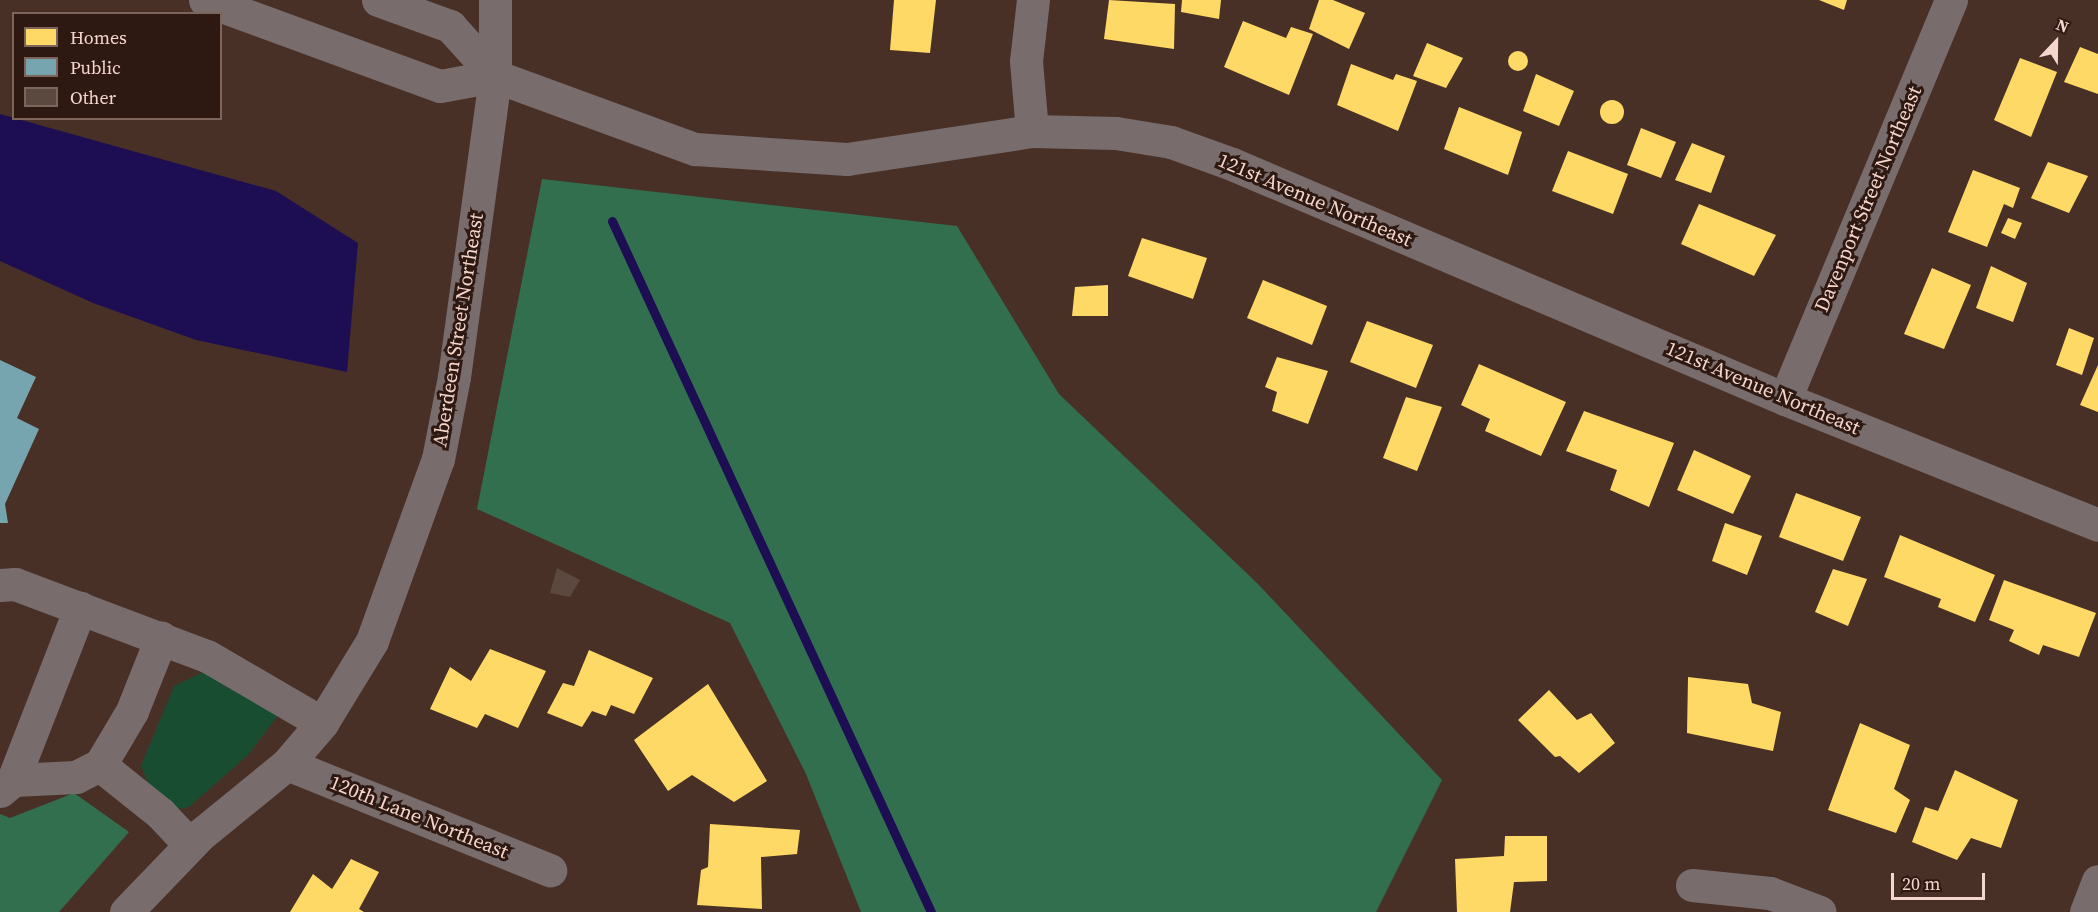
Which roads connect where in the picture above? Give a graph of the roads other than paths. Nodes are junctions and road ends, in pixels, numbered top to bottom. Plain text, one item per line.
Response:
1 (205, 0) edge
2 (378, 0) edge
3 (495, 0) edge
4 (1034, 0) edge
5 (1951, 0) edge
6 (495, 76) junction
7 (1032, 131) junction
8 (1785, 399) junction
9 (2098, 525) edge
10 (0, 585) edge
11 (80, 608) junction
12 (161, 638) junction
13 (322, 723) junction
14 (287, 764) junction
15 (100, 765) junction
16 (7, 785) edge
17 (190, 845) junction
18 (550, 870) dead end
19 (2098, 881) edge
20 (1692, 885) dead end
21 (126, 912) edge
22 (1821, 912) edge
23 (2086, 912) edge

1 - 6 street
2 - 6 street, 121st Avenue Northeast
3 - 6 street, Aberdeen Street Northeast
4 - 7 street
5 - 8 street, Davenport Street Northeast
6 - 7 street, 121st Avenue Northeast
6 - 13 street, Aberdeen Street Northeast
7 - 8 street, 121st Avenue Northeast
8 - 9 street, 121st Avenue Northeast
10 - 11 street
11 - 12 street
11 - 16 street
12 - 13 street
12 - 15 street
13 - 14 street, Aberdeen Street Northeast
14 - 17 street, Aberdeen Street Northeast
14 - 18 street, 120th Lane Northeast
15 - 16 street
15 - 17 street
17 - 21 street, Aberdeen Street Northeast
19 - 23 street
20 - 22 street

